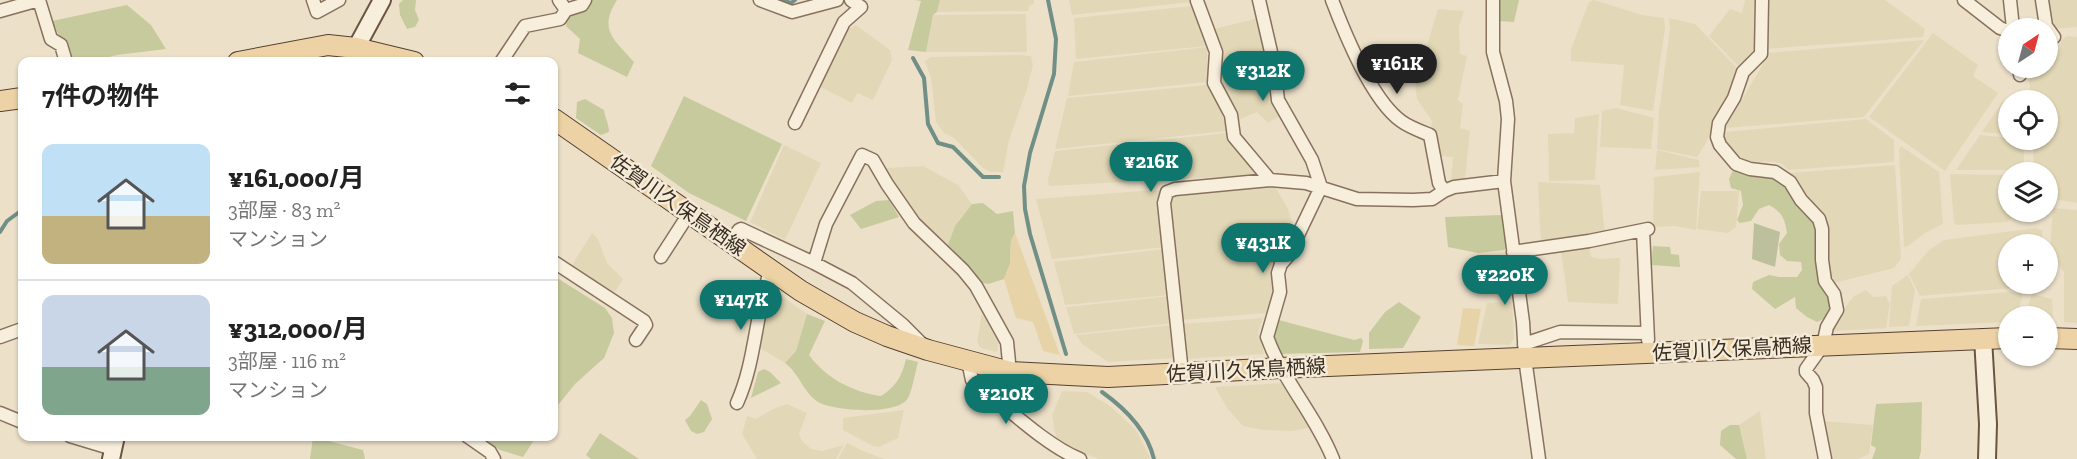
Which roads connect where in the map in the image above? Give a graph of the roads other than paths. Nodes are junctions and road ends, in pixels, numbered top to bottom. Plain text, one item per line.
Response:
1 (313, 0) edge
2 (339, 0) edge
3 (382, 0) edge
4 (585, 0) edge
5 (760, 0) edge
6 (837, 0) edge
7 (852, 0) edge
8 (1258, 0) edge
9 (1332, 0) edge
10 (1493, 0) edge
11 (1762, 0) edge
12 (1964, 0) edge
13 (2010, 0) edge
14 (2042, 0) edge
15 (1197, 1) edge
16 (562, 5) edge
17 (0, 11) edge
18 (2012, 18) edge
19 (2045, 18) edge
20 (1998, 26) edge
21 (354, 55) edge
22 (65, 57) edge
23 (264, 57) edge
24 (371, 57) edge
25 (504, 57) edge
26 (18, 99) edge
27 (0, 101) edge
28 (558, 122) edge
29 (795, 123) dead end
30 (1270, 180) junction
31 (1504, 181) junction
32 (1321, 187) junction
33 (1444, 190) junction
34 (690, 212) junction
35 (731, 241) junction
36 (1513, 252) junction
37 (661, 257) dead end
38 (814, 263) junction
39 (558, 265) edge
40 (771, 269) junction
41 (18, 330) edge
42 (1647, 333) junction
43 (0, 337) edge
44 (1983, 338) junction
45 (1998, 338) edge
46 (2058, 338) edge
47 (2077, 339) edge
48 (636, 340) dead end
49 (1823, 345) junction
50 (928, 350) junction
51 (1524, 351) junction
52 (1650, 353) junction
53 (969, 361) junction
54 (1280, 368) junction
55 (1010, 372) junction
56 (1182, 373) junction
57 (737, 403) dead end
58 (1014, 412) junction
59 (0, 413) edge
60 (18, 420) edge
61 (84, 441) edge
62 (474, 441) edge
63 (114, 452) edge
64 (1073, 458) edge
65 (494, 459) edge
66 (1334, 459) edge
67 (1539, 459) edge
68 (1825, 459) edge
69 (1987, 459) edge

1 - 2 street
3 - 21 street
4 - 16 street
5 - 6 street
7 - 29 street
8 - 32 street
9 - 33 street
10 - 31 street
11 - 49 street
12 - 20 street
13 - 18 street
14 - 19 street
15 - 30 street
16 - 25 street
17 - 22 street
21 - 23 main road
21 - 24 main road
26 - 27 main road
28 - 34 main road, 佐賀川久保鳥栖線
30 - 32 street
30 - 56 street
31 - 33 street
31 - 36 street
32 - 33 street
32 - 54 street
34 - 35 main road, 佐賀川久保鳥栖線
34 - 37 street
35 - 38 street
35 - 40 main road, 佐賀川久保鳥栖線
36 - 42 street
36 - 51 street
38 - 50 street
38 - 55 street
39 - 48 street
40 - 50 main road, 佐賀川久保鳥栖線
40 - 57 street
41 - 43 street
42 - 51 street
42 - 52 street
44 - 45 main road, 佐賀川久保鳥栖線
44 - 49 main road, 佐賀川久保鳥栖線
44 - 69 street
46 - 47 main road
49 - 52 main road, 佐賀川久保鳥栖線
49 - 68 street
50 - 53 main road, 佐賀川久保鳥栖線
51 - 52 main road, 佐賀川久保鳥栖線
51 - 54 main road, 佐賀川久保鳥栖線
51 - 67 street
53 - 55 main road, 佐賀川久保鳥栖線
53 - 58 street
54 - 56 main road, 佐賀川久保鳥栖線
54 - 66 street
55 - 56 main road, 佐賀川久保鳥栖線
55 - 58 street
58 - 64 street
59 - 60 street
61 - 63 street
62 - 65 street

